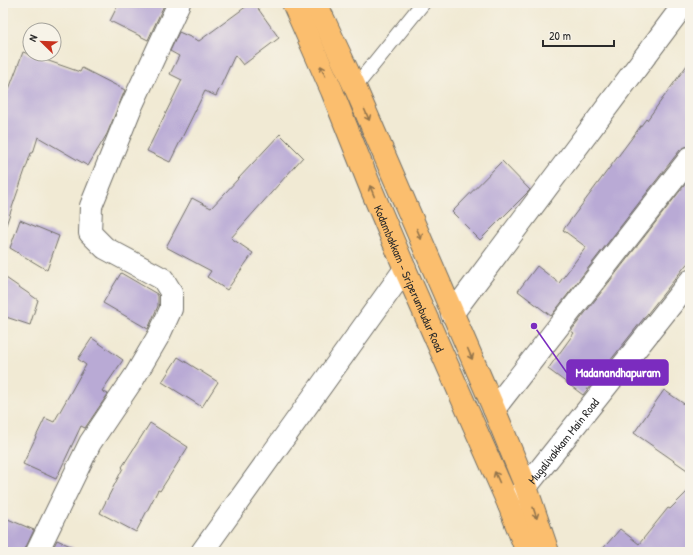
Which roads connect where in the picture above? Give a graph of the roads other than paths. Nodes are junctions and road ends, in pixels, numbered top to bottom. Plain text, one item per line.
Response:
1 (179, 3) edge
2 (293, 3) edge
3 (316, 3) edge
4 (423, 3) edge
5 (685, 3) edge
6 (355, 87) junction
7 (690, 158) edge
8 (405, 269) junction
9 (690, 281) edge
10 (452, 314) junction
11 (494, 409) junction
12 (526, 487) junction
13 (509, 505) junction
14 (37, 552) edge
15 (202, 552) edge
16 (527, 552) edge
17 (548, 552) edge

1 - 14 street
8 -> 2 main road, Kodambakkam – Sriperumbudur Road
3 - 6 main road, Kodambakkam – Sriperumbudur Road
4 - 6 lane
5 - 10 street
6 -> 10 main road, Kodambakkam – Sriperumbudur Road
7 - 11 street
13 -> 8 main road, Kodambakkam – Sriperumbudur Road
8 - 15 street
9 - 12 street, Mugalivakkam Main Road
10 -> 11 main road, Kodambakkam – Sriperumbudur Road
11 - 12 main road, Kodambakkam – Sriperumbudur Road
12 - 13 street, Mugalivakkam Main Road
12 -> 17 main road, Kodambakkam – Sriperumbudur Road
13 - 16 main road, Kodambakkam – Sriperumbudur Road

